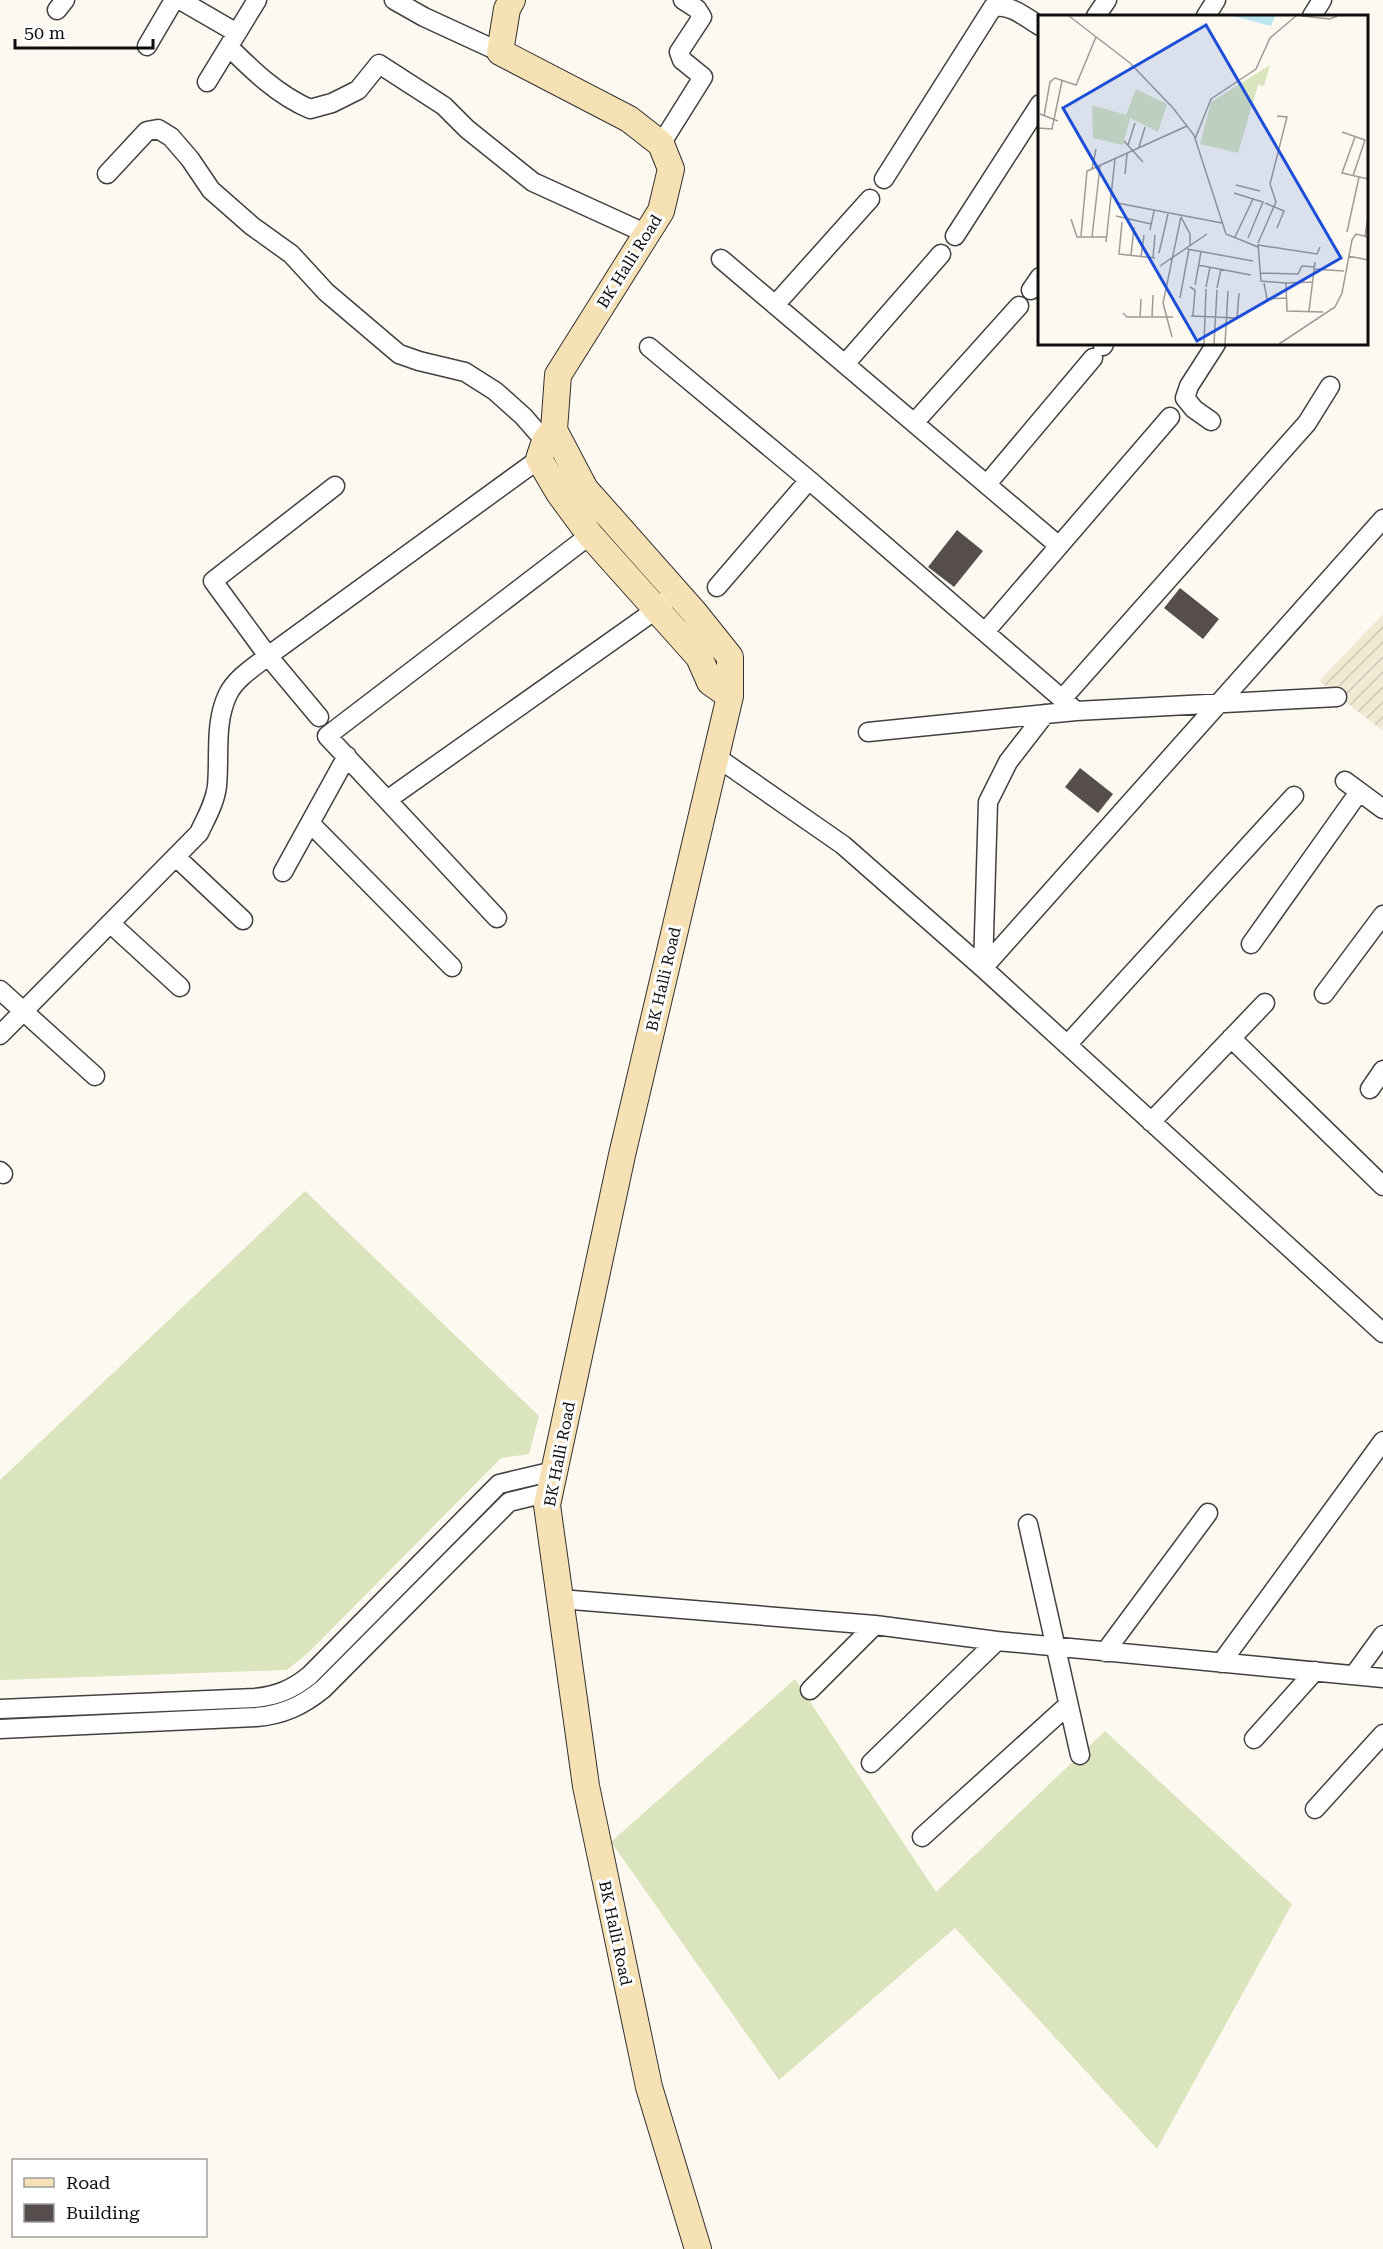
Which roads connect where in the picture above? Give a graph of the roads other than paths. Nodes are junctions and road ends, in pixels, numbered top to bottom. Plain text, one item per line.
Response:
1 (174, 0) edge
2 (180, 0) edge
3 (257, 0) edge
4 (394, 0) edge
5 (512, 0) edge
6 (683, 0) edge
7 (1107, 0) edge
8 (1216, 0) edge
9 (1322, 0) edge
10 (1097, 15) edge
11 (1207, 15) edge
12 (1312, 15) edge
13 (1038, 25) edge
14 (233, 40) junction
15 (147, 46) dead end
16 (500, 52) junction
17 (207, 82) dead end
18 (1038, 107) edge
19 (662, 144) junction
20 (107, 174) dead end
21 (884, 179) dead end
22 (870, 199) dead end
23 (647, 234) junction
24 (955, 236) dead end
25 (941, 254) dead end
26 (721, 259) dead end
27 (775, 305) junction
28 (1019, 306) dead end
29 (1215, 345) edge
30 (649, 347) dead end
31 (1100, 349) edge
32 (845, 364) junction
33 (1330, 386) dead end
34 (1170, 417) dead end
35 (1211, 421) dead end
36 (914, 423) junction
37 (546, 443) junction
38 (809, 480) junction
39 (987, 484) junction
40 (335, 486) dead end
41 (1383, 519) edge
42 (590, 535) junction
43 (1059, 546) junction
44 (717, 587) dead end
45 (675, 592) junction
46 (657, 609) junction
47 (985, 632) junction
48 (268, 656) junction
49 (730, 696) junction
50 (1337, 697) dead end
51 (1217, 704) junction
52 (1069, 705) junction
53 (1045, 714) junction
54 (319, 717) dead end
55 (868, 732) dead end
56 (347, 756) junction
57 (715, 756) junction
58 (1294, 796) dead end
59 (387, 800) junction
60 (1383, 809) edge
61 (310, 823) junction
62 (176, 857) junction
63 (283, 872) dead end
64 (1383, 915) edge
65 (497, 918) dead end
66 (243, 920) dead end
67 (110, 924) junction
68 (1251, 944) dead end
69 (452, 968) dead end
70 (982, 968) junction
71 (180, 987) dead end
72 (0, 990) edge
73 (1324, 994) dead end
74 (1265, 1003) dead end
75 (22, 1012) junction
76 (0, 1035) edge
77 (1231, 1038) junction
78 (1067, 1045) junction
79 (1383, 1070) edge
80 (95, 1076) dead end
81 (1370, 1089) dead end
82 (1151, 1122) junction
83 (1383, 1186) edge
84 (1383, 1333) edge
85 (1383, 1441) edge
86 (552, 1482) junction
87 (1208, 1513) dead end
88 (1028, 1524) dead end
89 (560, 1599) junction
90 (875, 1625) junction
91 (1383, 1635) edge
92 (997, 1641) junction
93 (1055, 1647) junction
94 (1106, 1652) junction
95 (1221, 1663) junction
96 (1315, 1671) junction
97 (1354, 1675) junction
98 (1383, 1678) edge
99 (810, 1690) dead end
100 (1068, 1705) junction
101 (0, 1709) edge
102 (0, 1729) edge
103 (1383, 1734) edge
104 (1254, 1739) dead end
105 (1080, 1755) dead end
106 (871, 1763) dead end
107 (1315, 1809) dead end
108 (922, 1837) dead end
109 (698, 2249) edge

1 - 15 street
2 - 14 street
3 - 14 street
4 - 16 street
5 - 16 main road
6 - 19 street
7 - 10 street
8 - 11 street
9 - 12 street
13 - 21 street
14 - 17 street
14 - 23 street
16 - 19 main road
18 - 24 street
19 - 23 main road, BK Halli Road
20 - 37 street
22 - 27 street
23 - 37 main road, BK Halli Road
25 - 32 street
26 - 27 street
27 - 32 street
28 - 36 street
29 - 35 street
30 - 38 street
31 - 39 street
32 - 36 street
33 - 52 street
34 - 43 street
36 - 39 street
37 - 42 main road
37 - 45 main road, BK Halli Road
37 - 48 street
38 - 44 street
38 - 47 street
39 - 43 street
40 - 48 street
41 - 51 street
42 - 46 main road
42 - 56 street
43 - 47 street
45 - 46 street
45 - 49 main road, BK Halli Road
46 - 49 main road
46 - 59 street
47 - 52 street
48 - 54 street
48 - 62 street
49 - 57 main road, BK Halli Road
50 - 51 street
51 - 52 street
51 - 70 street
52 - 53 street
53 - 55 street
53 - 70 street
56 - 59 street
56 - 61 street
57 - 70 street
57 - 86 main road, BK Halli Road
58 - 78 street
59 - 65 street
60 - 68 street
61 - 63 street
61 - 69 street
62 - 66 street
62 - 67 street
64 - 73 street
67 - 71 street
67 - 75 street
70 - 78 street
72 - 75 street
74 - 77 street
75 - 76 street
75 - 80 street
77 - 82 street
77 - 83 street
78 - 82 street
79 - 81 street
82 - 84 street
85 - 95 street
86 - 89 main road, BK Halli Road
86 - 101 street
86 - 102 street
87 - 94 street
88 - 93 street
89 - 90 street
89 - 109 main road, BK Halli Road
90 - 92 street
90 - 99 street
91 - 97 street
92 - 93 street
92 - 106 street
93 - 94 street
93 - 100 street
94 - 95 street
95 - 96 street
96 - 97 street
96 - 104 street
97 - 98 street
100 - 105 street
100 - 108 street
103 - 107 street

